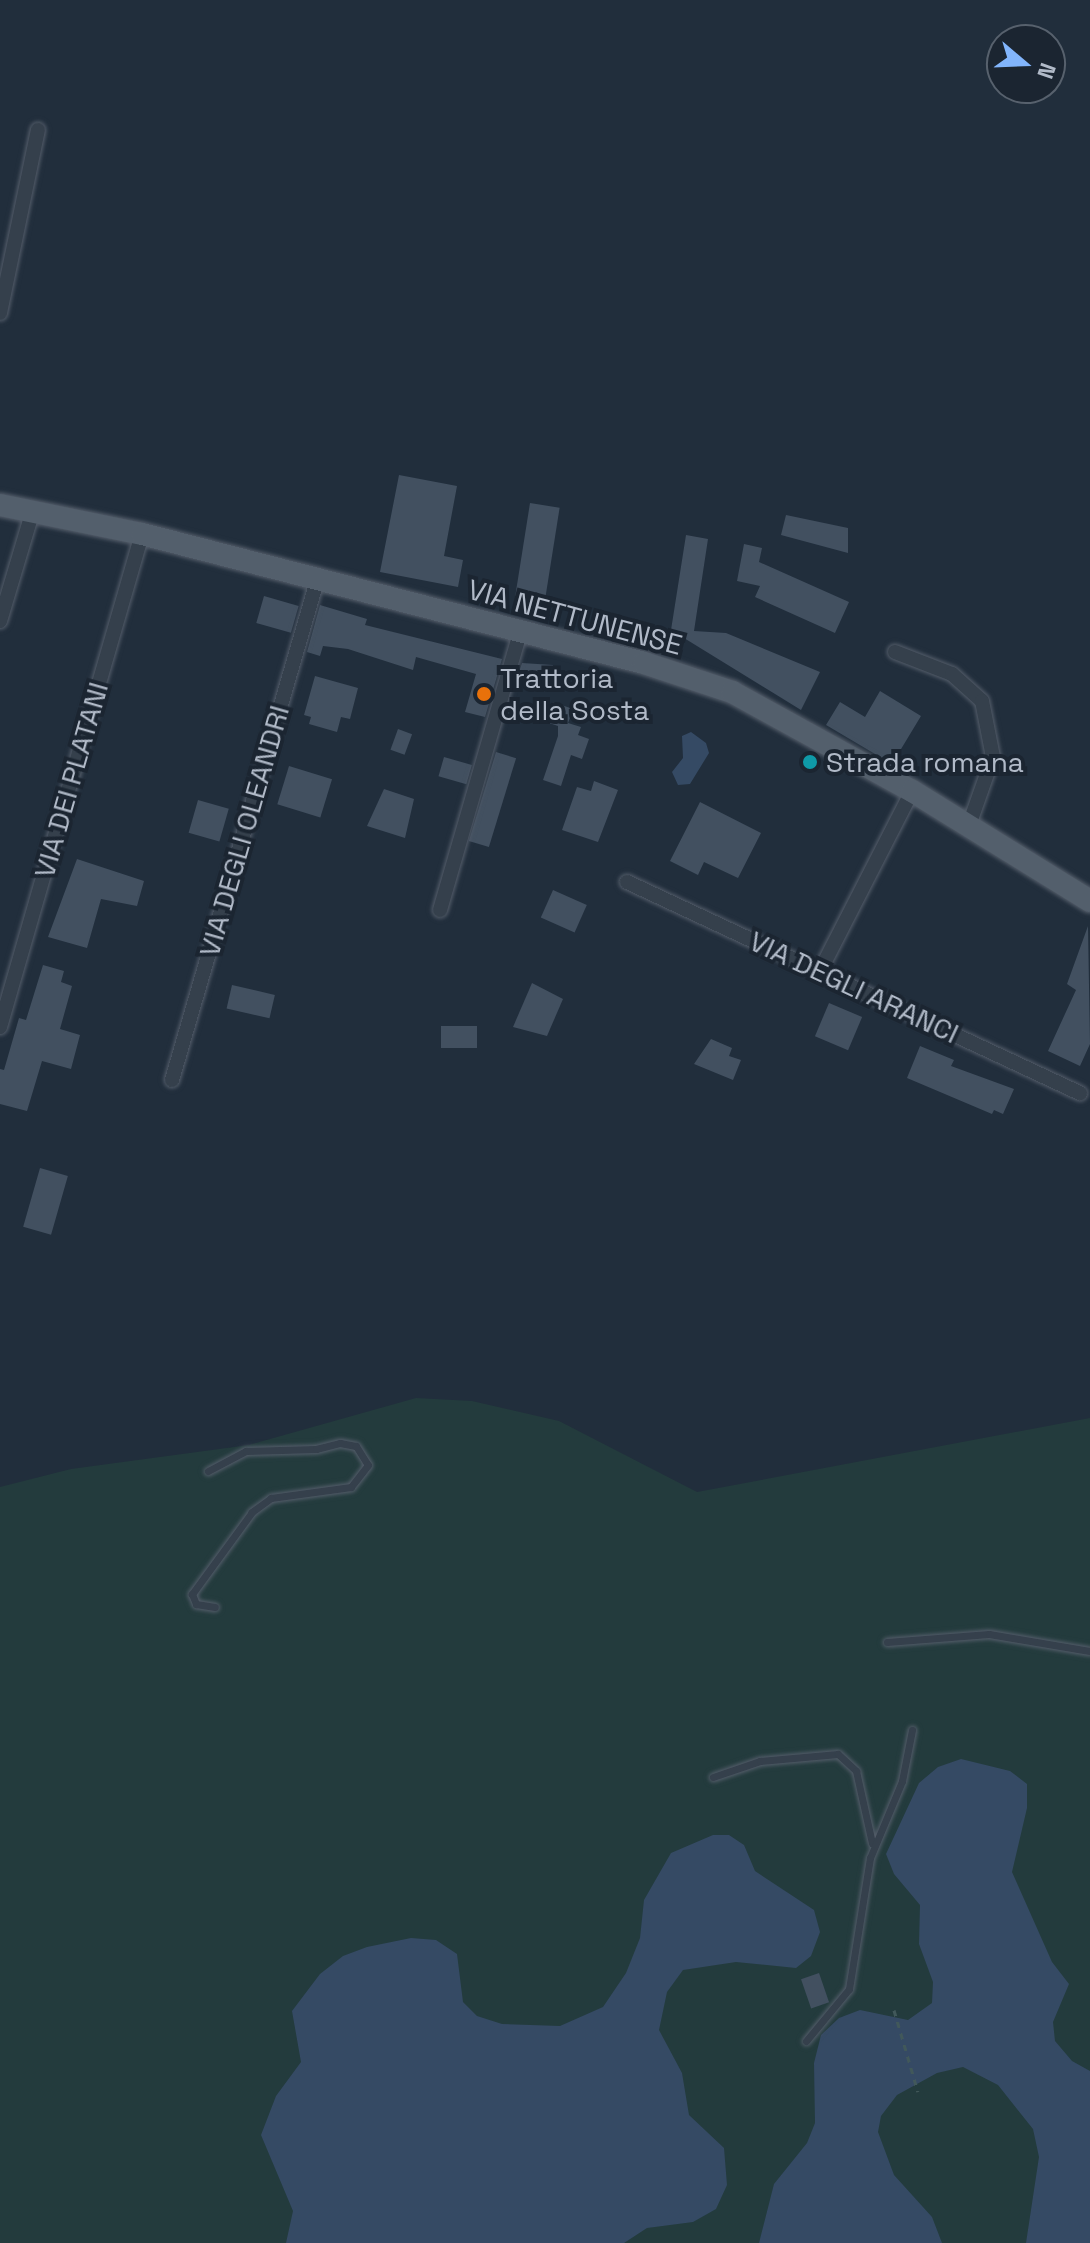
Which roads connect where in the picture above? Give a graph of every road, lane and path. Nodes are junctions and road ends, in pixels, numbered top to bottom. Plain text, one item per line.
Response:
1 (38, 130) dead end
2 (0, 313) edge
3 (0, 505) edge
4 (33, 510) junction
5 (142, 534) junction
6 (317, 581) junction
7 (0, 621) edge
8 (520, 633) junction
9 (895, 652) dead end
10 (912, 791) junction
11 (969, 825) junction
12 (627, 882) dead end
13 (1090, 901) edge
14 (440, 910) dead end
15 (820, 971) junction
16 (0, 1027) edge
17 (172, 1080) dead end
18 (1080, 1093) dead end
19 (208, 1471) dead end
20 (215, 1607) dead end
21 (887, 1642) dead end
22 (1090, 1651) edge
23 (912, 1730) dead end
24 (713, 1777) dead end
25 (872, 1850) junction
26 (894, 2010) dead end
27 (806, 2041) dead end
28 (918, 2092) dead end

1 - 2 street
3 - 4 main road, VIA NETTUNENSE
4 - 5 main road, VIA NETTUNENSE
4 - 7 street
5 - 6 main road, VIA NETTUNENSE
5 - 16 street, VIA DEI PLATANI
6 - 8 main road, VIA NETTUNENSE
6 - 17 street, VIA DEGLI OLEANDRI
8 - 10 main road, VIA NETTUNENSE
8 - 14 street
9 - 11 street
10 - 11 main road, VIA NETTUNENSE
10 - 15 street
11 - 13 main road, VIA NETTUNENSE
12 - 15 street, VIA DEGLI ARANCI
15 - 18 street, VIA DEGLI ARANCI
19 - 20 lane
21 - 22 lane
23 - 25 lane
24 - 25 lane
25 - 27 lane
26 - 28 path

